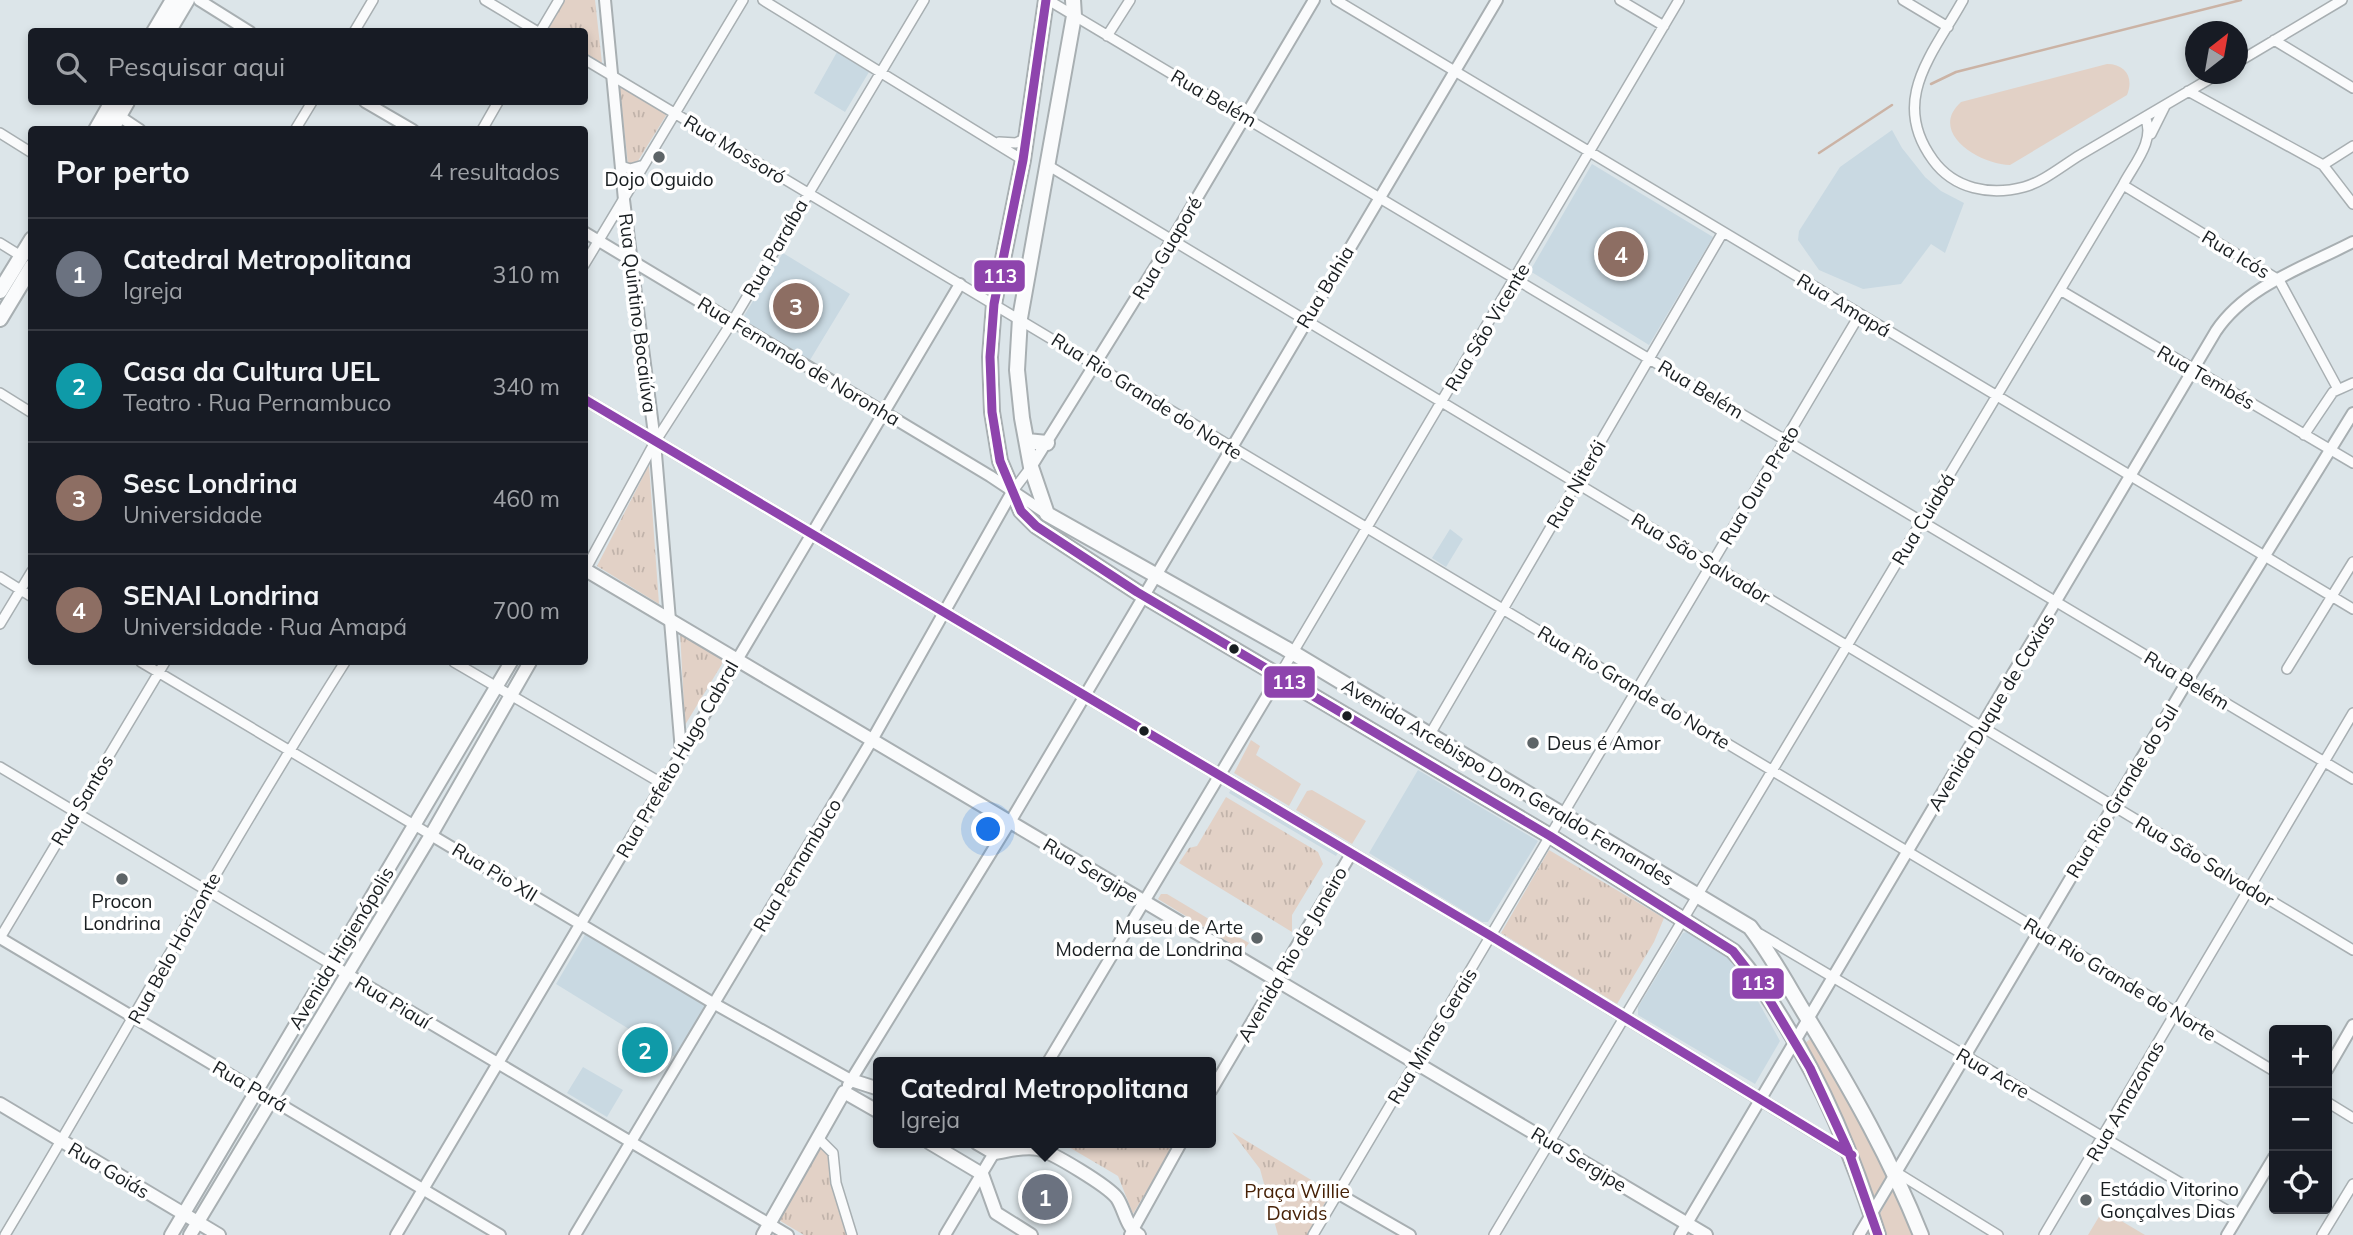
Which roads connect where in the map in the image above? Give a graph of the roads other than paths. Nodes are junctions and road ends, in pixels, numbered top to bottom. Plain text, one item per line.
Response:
1 (173, 0) edge
2 (187, 0) edge
3 (198, 0) edge
4 (373, 0) edge
5 (485, 0) edge
6 (559, 0) edge
7 (605, 0) edge
8 (743, 0) edge
9 (763, 0) edge
10 (924, 0) edge
11 (1047, 0) edge
12 (1073, 0) edge
13 (1130, 0) edge
14 (1314, 0) edge
15 (1336, 0) edge
16 (1497, 0) edge
17 (1620, 0) edge
18 (1679, 0) edge
19 (1903, 0) edge
20 (1963, 0) edge
21 (2342, 0) edge
22 (1074, 16) junction
23 (1664, 26) junction
24 (1948, 27) junction
25 (156, 28) edge
26 (170, 28) edge
27 (244, 28) edge
28 (356, 28) edge
29 (532, 28) edge
30 (542, 28) edge
31 (1107, 36) junction
32 (2274, 40) junction
33 (2248, 56) edge
34 (588, 61) edge
35 (880, 71) junction
36 (1454, 71) junction
37 (612, 75) junction
38 (2200, 84) edge
39 (2353, 88) edge
40 (2188, 91) junction
41 (310, 105) edge
42 (370, 105) edge
43 (496, 105) edge
44 (2166, 105) junction
45 (113, 109) edge
46 (676, 113) junction
47 (1245, 117) junction
48 (2145, 117) junction
49 (99, 126) edge
50 (135, 126) edge
51 (297, 126) edge
52 (406, 126) edge
53 (484, 126) edge
54 (0, 133) edge
55 (1026, 138) junction
56 (2148, 139) junction
57 (997, 142) junction
58 (2353, 146) edge
59 (28, 150) edge
60 (1590, 152) junction
61 (1023, 160) junction
62 (643, 165) junction
63 (2323, 165) junction
64 (621, 166) junction
65 (1049, 166) junction
66 (2123, 185) junction
67 (808, 192) junction
68 (1380, 195) junction
69 (624, 200) junction
70 (2353, 204) edge
71 (1723, 232) junction
72 (588, 234) edge
73 (1172, 240) junction
74 (599, 241) junction
75 (2353, 242) edge
76 (0, 243) edge
77 (28, 251) edge
78 (588, 259) edge
79 (632, 261) junction
80 (1516, 278) junction
81 (2279, 280) junction
82 (960, 284) junction
83 (2060, 290) junction
84 (0, 291) edge
85 (994, 304) junction
86 (1860, 314) junction
87 (1020, 317) junction
88 (0, 318) edge
89 (1306, 320) junction
90 (732, 322) junction
91 (1650, 358) junction
92 (1096, 365) junction
93 (2194, 371) junction
94 (2353, 383) edge
95 (2338, 389) junction
96 (0, 393) edge
97 (1996, 396) junction
98 (588, 401) edge
99 (1443, 401) junction
100 (28, 410) edge
101 (884, 413) junction
102 (2353, 413) edge
103 (2304, 435) junction
104 (1786, 439) junction
105 (1027, 441) junction
106 (655, 442) junction
107 (1047, 443) junction
108 (1230, 448) junction
109 (2329, 449) junction
110 (2353, 463) edge
111 (1031, 467) junction
112 (2132, 476) junction
113 (1578, 483) junction
114 (1012, 492) junction
115 (1047, 514) junction
116 (1922, 521) junction
117 (1365, 528) junction
118 (812, 534) junction
119 (2265, 554) junction
120 (2353, 562) edge
121 (1712, 564) junction
122 (588, 565) edge
123 (588, 572) edge
124 (1155, 575) junction
125 (0, 577) edge
126 (28, 577) edge
127 (20, 590) junction
128 (28, 595) edge
129 (1143, 595) junction
130 (2332, 596) junction
131 (2056, 602) junction
132 (1157, 604) junction
133 (1503, 607) junction
134 (2353, 609) edge
135 (945, 612) junction
136 (668, 618) junction
137 (0, 624) edge
138 (1274, 642) junction
139 (1846, 645) junction
140 (1293, 653) junction
141 (736, 659) junction
142 (146, 665) edge
143 (162, 665) edge
144 (343, 665) edge
145 (459, 665) edge
146 (510, 665) edge
147 (528, 665) edge
148 (2287, 669) dead end
149 (158, 672) junction
150 (1279, 676) junction
151 (2188, 680) junction
152 (497, 686) junction
153 (1638, 689) junction
154 (1083, 694) junction
155 (510, 695) junction
156 (2353, 713) edge
157 (1983, 728) junction
158 (1429, 736) junction
159 (872, 740) junction
160 (289, 750) junction
161 (681, 751) junction
162 (2324, 762) junction
163 (0, 767) edge
164 (1771, 769) junction
165 (1219, 775) junction
166 (2353, 779) edge
167 (663, 784) junction
168 (2114, 807) junction
169 (75, 811) junction
170 (1562, 816) junction
171 (1010, 822) junction
172 (415, 825) junction
173 (431, 835) junction
174 (1550, 836) junction
175 (1907, 852) junction
176 (1351, 854) junction
177 (2249, 888) junction
178 (207, 889) junction
179 (1698, 896) junction
180 (1144, 901) junction
181 (1685, 918) junction
182 (582, 924) junction
183 (1750, 928) junction
184 (2040, 930) junction
185 (1491, 936) junction
186 (0, 937) edge
187 (2353, 950) edge
188 (332, 965) junction
189 (347, 974) junction
190 (1832, 979) junction
191 (1278, 981) junction
192 (713, 1003) junction
193 (2176, 1013) junction
194 (135, 1018) junction
195 (1625, 1018) junction
196 (1808, 1020) junction
197 (2353, 1025) edge
198 (1796, 1041) junction
199 (1965, 1056) junction
200 (1051, 1057) edge
201 (2332, 1061) edge
202 (1416, 1062) junction
203 (498, 1065) junction
204 (2269, 1068) edge
205 (851, 1080) junction
206 (1216, 1083) edge
207 (256, 1088) junction
208 (873, 1088) edge
209 (844, 1092) junction
210 (873, 1094) edge
211 (272, 1098) junction
212 (1762, 1099) junction
213 (0, 1104) edge
214 (866, 1104) junction
215 (2332, 1105) edge
216 (873, 1108) edge
217 (2353, 1118) edge
218 (818, 1138) junction
219 (2104, 1138) junction
220 (62, 1141) junction
221 (1551, 1142) junction
222 (631, 1143) junction
223 (939, 1148) edge
224 (976, 1148) edge
225 (997, 1148) edge
226 (1178, 1148) edge
227 (1852, 1155) junction
228 (960, 1160) junction
229 (2269, 1165) edge
230 (1896, 1172) junction
231 (982, 1174) junction
232 (2353, 1184) edge
233 (423, 1189) junction
234 (1337, 1193) junction
235 (184, 1214) junction
236 (1871, 1214) junction
237 (2238, 1217) junction
238 (198, 1222) junction
239 (1683, 1229) edge
240 (766, 1230) edge
241 (1134, 1234) edge
242 (5, 1235) edge
243 (171, 1235) edge
244 (190, 1235) edge
245 (219, 1235) edge
246 (396, 1235) edge
247 (500, 1235) edge
248 (575, 1235) edge
249 (788, 1235) edge
250 (852, 1235) edge
251 (945, 1235) edge
252 (1031, 1235) edge
253 (1312, 1235) edge
254 (1410, 1235) edge
255 (1494, 1235) edge
256 (1706, 1235) edge
257 (1859, 1235) edge
258 (1878, 1235) edge
259 (1921, 1235) edge
260 (1998, 1235) edge
261 (2045, 1235) edge
262 (2227, 1235) edge
263 (2322, 1235) edge

1 - 25 main road
2 - 26 main road
3 - 27 street
4 - 28 street
5 - 29 street
6 - 30 street
7 - 37 street, Rua Quintino Bocaiúva
8 - 46 street
9 - 35 street
10 - 35 street, Rua Paraíba
11 - 22 street, Rua Belém
11 - 55 main road, Avenida Arcebispo Dom Geraldo Fernandes
12 - 22 main road
13 - 31 street
14 - 47 street, Rua Guaporé
15 - 36 street, Rua Amapá
16 - 36 street, Rua Bahia
17 - 23 street
18 - 23 street, Rua São Vicente
19 - 24 street
20 - 24 street
21 - 32 street
22 - 31 street, Rua Belém
22 - 65 main road
23 - 60 street, Rua São Vicente
24 - 48 street
31 - 47 street, Rua Belém
32 - 33 street
32 - 39 street
34 - 37 street, Rua Mossoró
35 - 57 street
35 - 67 street, Rua Paraíba
36 - 60 street, Rua Amapá
36 - 68 street, Rua Bahia
37 - 46 street, Rua Mossoró
37 - 64 street, Rua Quintino Bocaiúva
38 - 40 street
40 - 44 street
40 - 63 street
41 - 51 street
42 - 52 street
43 - 53 street
44 - 48 street
44 - 56 street, Rua Cuiabá
45 - 49 main road
45 - 50 street
46 - 62 street
46 - 67 street, Rua Mossoró
47 - 68 street, Rua Belém
47 - 73 street, Rua Guaporé
48 - 56 street
54 - 59 street
55 - 57 street
55 - 61 main road, Avenida Arcebispo Dom Geraldo Fernandes
56 - 66 street, Rua Cuiabá
57 - 61 street
58 - 63 street
60 - 71 street, Rua Amapá
60 - 80 street, Rua São Vicente
61 - 85 main road, Avenida Arcebispo Dom Geraldo Fernandes
62 - 64 street
62 - 69 street
63 - 70 street
64 - 69 street, Rua Quintino Bocaiúva
65 - 73 street, Rua São Salvador
65 - 87 main road
66 - 81 street, Rua Icós
66 - 83 street, Rua Cuiabá
67 - 82 street, Rua Mossoró
67 - 90 street, Rua Paraíba
68 - 80 street, Rua Belém
68 - 89 street, Rua Bahia
69 - 74 street
69 - 79 street, Rua Quintino Bocaiúva
71 - 86 street, Rua Amapá
71 - 91 street, Rua Niterói
72 - 74 street, Rua Fernando de Noronha
73 - 89 street, Rua São Salvador
73 - 92 street, Rua Guaporé
74 - 78 street
74 - 79 street, Rua Fernando de Noronha
75 - 81 street, Avenida Duque de Caxias
76 - 77 street
77 - 84 main road
77 - 88 main road
79 - 90 street, Rua Fernando de Noronha
79 - 106 street, Rua Quintino Bocaiúva
80 - 91 street, Rua Belém
80 - 99 street, Rua São Vicente
81 - 93 street, Avenida Duque de Caxias
81 - 95 street, Rua Icós
82 - 85 street, Rua Mossoró
82 - 101 street, Rua Prefeito Hugo Cabral
83 - 93 street, Rua Tembés
83 - 97 street, Rua Cuiabá
85 - 87 street, Rua Rio Grande do Norte
85 - 114 main road, Avenida Arcebispo Dom Geraldo Fernandes
86 - 97 street, Rua Amapá
86 - 104 street, Rua Ouro Preto
87 - 92 street, Rua Rio Grande do Norte
87 - 105 main road
89 - 99 street, Rua São Salvador
89 - 108 street, Rua Bahia
90 - 101 street, Rua Fernando de Noronha
90 - 106 street, Rua Paraíba
91 - 104 street, Rua Belém
91 - 113 street, Rua Niterói
92 - 107 street, Rua Guaporé
92 - 108 street, Rua Rio Grande do Norte
93 - 103 street, Rua Tembés
93 - 112 street, Avenida Duque de Caxias
94 - 95 street
95 - 103 street
96 - 100 street
97 - 112 street, Rua Amapá
97 - 116 street, Rua Cuiabá
98 - 106 street
99 - 113 street, Rua São Salvador
99 - 117 street, Rua São Vicente
101 - 114 street, Rua Fernando de Noronha
101 - 118 street, Rua Prefeito Hugo Cabral
102 - 109 street, Rua Rio Grande do Sul
103 - 109 street, Rua Tembés
104 - 116 street, Rua Belém
104 - 121 street, Rua Ouro Preto
105 - 107 main road
105 - 111 main road
106 - 118 street
106 - 122 street, Rua Paraíba
106 - 136 street, Rua Quintino Bocaiúva
107 - 111 street, Rua Guaporé
108 - 117 street, Rua Rio Grande do Norte
108 - 124 street, Rua Bahia
109 - 110 street, Rua Tembés
109 - 119 street, Rua Rio Grande do Sul
111 - 114 street, Rua Guaporé
111 - 115 main road
112 - 119 street, Rua Amapá
112 - 131 street, Avenida Duque de Caxias
113 - 121 street, Rua São Salvador
113 - 133 street, Rua Niterói
114 - 115 street, Avenida Arcebispo Dom Geraldo Fernandes
114 - 129 main road, Avenida Arcebispo Dom Geraldo Fernandes
114 - 135 street, Rua Pernambuco
115 - 124 main road, Avenida Arcebispo Dom Geraldo Fernandes
116 - 131 street, Rua Belém
116 - 139 street, Rua Cuiabá
117 - 133 street, Rua Rio Grande do Norte
117 - 140 street, Rua São Vicente
118 - 135 street
118 - 141 street, Rua Prefeito Hugo Cabral
119 - 130 street, Rua Amapá
119 - 151 street, Rua Rio Grande do Sul
120 - 130 street
121 - 139 street, Rua São Salvador
121 - 153 street, Rua Ouro Preto
123 - 136 main road, Rua Sergipe
124 - 129 street, Rua Bahia
124 - 138 main road, Avenida Arcebispo Dom Geraldo Fernandes
125 - 127 street
126 - 127 street
127 - 128 street
127 - 137 street
129 - 132 main road, Avenida Arcebispo Dom Geraldo Fernandes
129 - 154 street, Rua Bahia
130 - 134 street, Rua Amapá
130 - 148 street
131 - 151 street, Rua Belém
131 - 157 street, Avenida Duque de Caxias
132 - 138 main road
132 - 150 main road, Avenida Arcebispo Dom Geraldo Fernandes
133 - 153 street, Rua Rio Grande do Norte
133 - 158 street, Rua Niterói
135 - 154 street
135 - 159 street, Rua Pernambuco
136 - 141 main road, Rua Sergipe
136 - 161 street, Rua Quintino Bocaiúva
138 - 140 main road, Avenida Arcebispo Dom Geraldo Fernandes
139 - 157 street, Rua São Salvador
139 - 164 street, Rua Cuiabá
140 - 150 street, Rua São Vicente
140 - 158 main road, Avenida Arcebispo Dom Geraldo Fernandes
141 - 159 main road, Rua Sergipe
141 - 161 street, Rua Prefeito Hugo Cabral
142 - 149 street, Rua Pio XII
143 - 149 street, Rua Santos
144 - 160 street, Rua Belo Horizonte
145 - 152 street
146 - 152 main road, Avenida Higienópolis
147 - 155 main road, Avenida Higienópolis
149 - 160 street, Rua Pio XII
149 - 169 street, Rua Santos
150 - 165 street
150 - 174 main road, Avenida Arcebispo Dom Geraldo Fernandes
151 - 162 street, Rua Belém
151 - 168 street, Rua Rio Grande do Sul
152 - 155 street
152 - 172 main road, Avenida Higienópolis
153 - 164 street, Rua Rio Grande do Norte
153 - 170 street, Rua Ouro Preto
154 - 165 street
154 - 171 street, Rua Bahia
155 - 167 street
155 - 173 main road, Avenida Higienópolis
156 - 162 street, Rua Amazonas
157 - 168 street, Rua São Salvador
157 - 175 street, Avenida Duque de Caxias
158 - 170 main road, Avenida Arcebispo Dom Geraldo Fernandes
159 - 171 main road, Rua Sergipe
159 - 192 street, Rua Pernambuco
160 - 172 street, Rua Pio XII
160 - 178 street, Rua Belo Horizonte
161 - 167 street, Rua Prefeito Hugo Cabral
162 - 166 street, Rua Belém
162 - 177 street, Rua Amazonas
163 - 169 street, Rua Piauí
164 - 175 street, Rua Rio Grande do Norte
164 - 179 street, Rua Cuiabá
165 - 176 street
165 - 180 street
167 - 182 street, Rua Prefeito Hugo Cabral
168 - 177 street, Rua São Salvador
168 - 184 street, Rua Rio Grande do Sul
169 - 178 street, Rua Piauí
169 - 186 street, Rua Santos
170 - 174 street, Rua Ouro Preto
170 - 179 main road, Avenida Arcebispo Dom Geraldo Fernandes
171 - 180 main road, Rua Sergipe
171 - 205 street, Rua Bahia
172 - 173 street, Rua Pio XII
172 - 188 main road, Avenida Higienópolis
173 - 182 street, Rua Pio XII
173 - 189 main road, Avenida Higienópolis
174 - 181 main road, Avenida Arcebispo Dom Geraldo Fernandes
174 - 185 street, Rua Minas Gerais
175 - 184 street, Rua Rio Grande do Norte
175 - 190 street, Avenida Duque de Caxias
176 - 185 street
176 - 191 street, Avenida Rio de Janeiro
177 - 187 street, Rua São Salvador
177 - 193 street, Rua Amazonas
178 - 188 street, Rua Piauí
178 - 194 street, Rua Belo Horizonte
179 - 181 street, Rua Cuiabá
179 - 183 main road, Avenida Arcebispo Dom Geraldo Fernandes
180 - 191 main road, Rua Sergipe
180 - 200 street
181 - 195 street, Rua Cuiabá
181 - 198 main road, Avenida Arcebispo Dom Geraldo Fernandes
182 - 192 street, Rua Pio XII
182 - 203 street, Rua Prefeito Hugo Cabral
183 - 190 street, Rua Acre
183 - 196 main road
184 - 193 street, Rua Rio Grande do Norte
184 - 199 street, Rua Rio Grande do Sul
185 - 195 street
185 - 202 street, Rua Minas Gerais
186 - 194 street, Rua Pará
188 - 189 street, Rua Piauí
188 - 207 main road, Avenida Higienópolis
189 - 203 street, Rua Piauí
189 - 211 main road, Avenida Higienópolis
190 - 196 street, Avenida Duque de Caxias
190 - 199 street, Rua Acre
191 - 202 main road, Rua Sergipe
191 - 206 street, Avenida Rio de Janeiro
192 - 205 street, Rua Pio XII
192 - 222 street, Rua Pernambuco
193 - 204 street, Rua Rio Grande do Norte
193 - 219 street, Rua Amazonas
194 - 207 street, Rua Pará
194 - 220 street, Rua Belo Horizonte
195 - 212 street
195 - 221 street, Rua Cuiabá
196 - 198 street, Avenida Duque de Caxias
196 - 230 main road
197 - 201 street
198 - 212 street, Avenida Duque de Caxias
198 - 227 main road, Avenida Arcebispo Dom Geraldo Fernandes
199 - 219 street, Rua Acre
199 - 230 street, Rua Rio Grande do Sul
202 - 221 main road, Rua Sergipe
202 - 234 street, Rua Minas Gerais
203 - 222 street, Rua Piauí
203 - 233 street, Rua Prefeito Hugo Cabral
205 - 208 main road
205 - 209 street, Rua Bahia
207 - 211 street, Rua Pará
207 - 235 main road, Avenida Higienópolis
209 - 214 main road
209 - 218 main road
210 - 214 main road
211 - 233 street, Rua Pará
211 - 238 main road, Avenida Higienópolis
212 - 227 street
212 - 239 street, Avenida Duque de Caxias
213 - 220 main road, Rua Goiás
214 - 216 main road
215 - 217 street
218 - 240 main road
218 - 250 street
219 - 237 street, Rua Acre
219 - 261 street, Rua Amazonas
220 - 235 main road, Rua Goiás
220 - 242 street, Rua Belo Horizonte
221 - 239 main road, Rua Sergipe
221 - 255 street, Rua Cuiabá
222 - 240 street, Rua Piauí
222 - 248 street, Rua Pernambuco
223 - 228 main road
224 - 228 main road
225 - 231 street
225 - 241 main road
226 - 241 street
227 - 236 main road, Avenida Arcebispo Dom Geraldo Fernandes
228 - 231 main road
229 - 237 street
230 - 236 street, Rua Rio Grande do Sul
230 - 259 main road
230 - 260 street
231 - 251 street
231 - 252 main road
232 - 263 street
233 - 246 street, Rua Prefeito Hugo Cabral
233 - 247 street, Rua Pará
234 - 253 street, Rua Minas Gerais
234 - 254 street
235 - 238 main road, Rua Goiás
235 - 243 main road, Avenida Higienópolis
236 - 257 street, Rua Rio Grande do Sul
236 - 258 main road, Avenida Arcebispo Dom Geraldo Fernandes
237 - 262 street
238 - 244 main road, Avenida Higienópolis
238 - 245 main road, Rua Goiás
239 - 256 main road, Rua Sergipe
240 - 249 street, Rua Piauí

